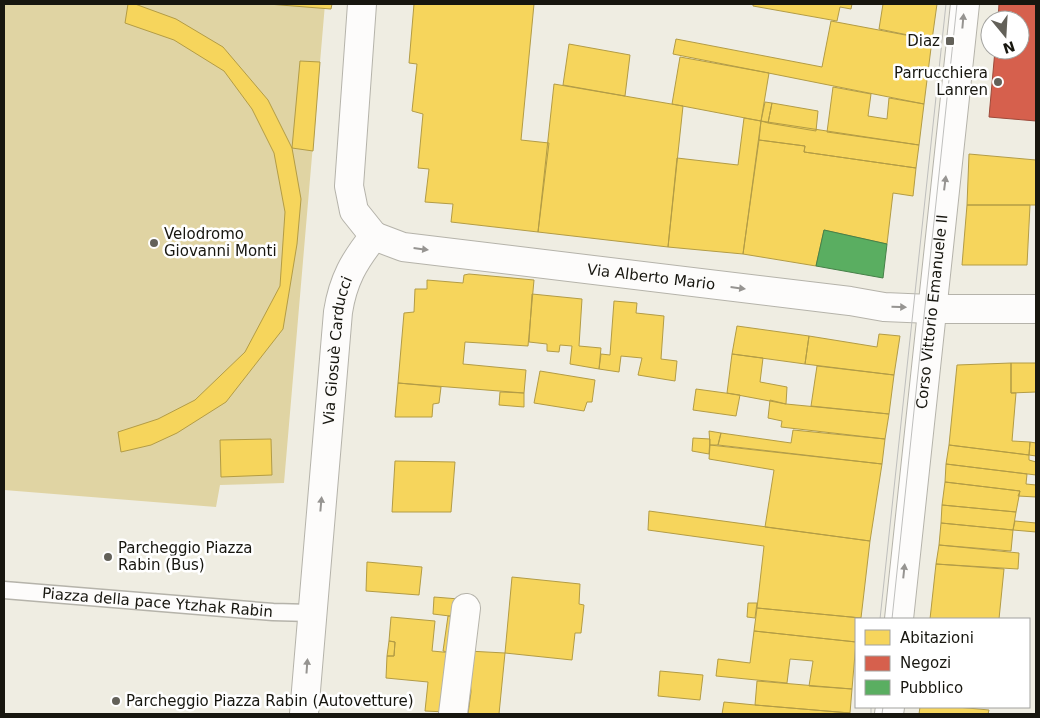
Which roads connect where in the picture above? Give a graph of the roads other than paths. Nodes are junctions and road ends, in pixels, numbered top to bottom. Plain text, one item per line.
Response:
1 (362, 4) edge
2 (965, 4) edge
3 (374, 236) junction
4 (1036, 308) edge
5 (931, 309) junction
6 (4, 590) edge
7 (466, 608) dead end
8 (311, 613) junction
9 (899, 618) edge
10 (304, 714) edge
11 (453, 714) edge

1 - 3 street
5 -> 2 street, Corso Vittorio Emanuele II
3 -> 5 street, Via Alberto Mario
8 -> 3 street, Via Giosuè Carducci
4 - 5 street, Via Alberto Mario
9 -> 5 street, Corso Vittorio Emanuele II
6 - 8 lane, Piazza della pace Ytzhak Rabin
7 - 11 street
10 -> 8 street, Via Giosuè Carducci

